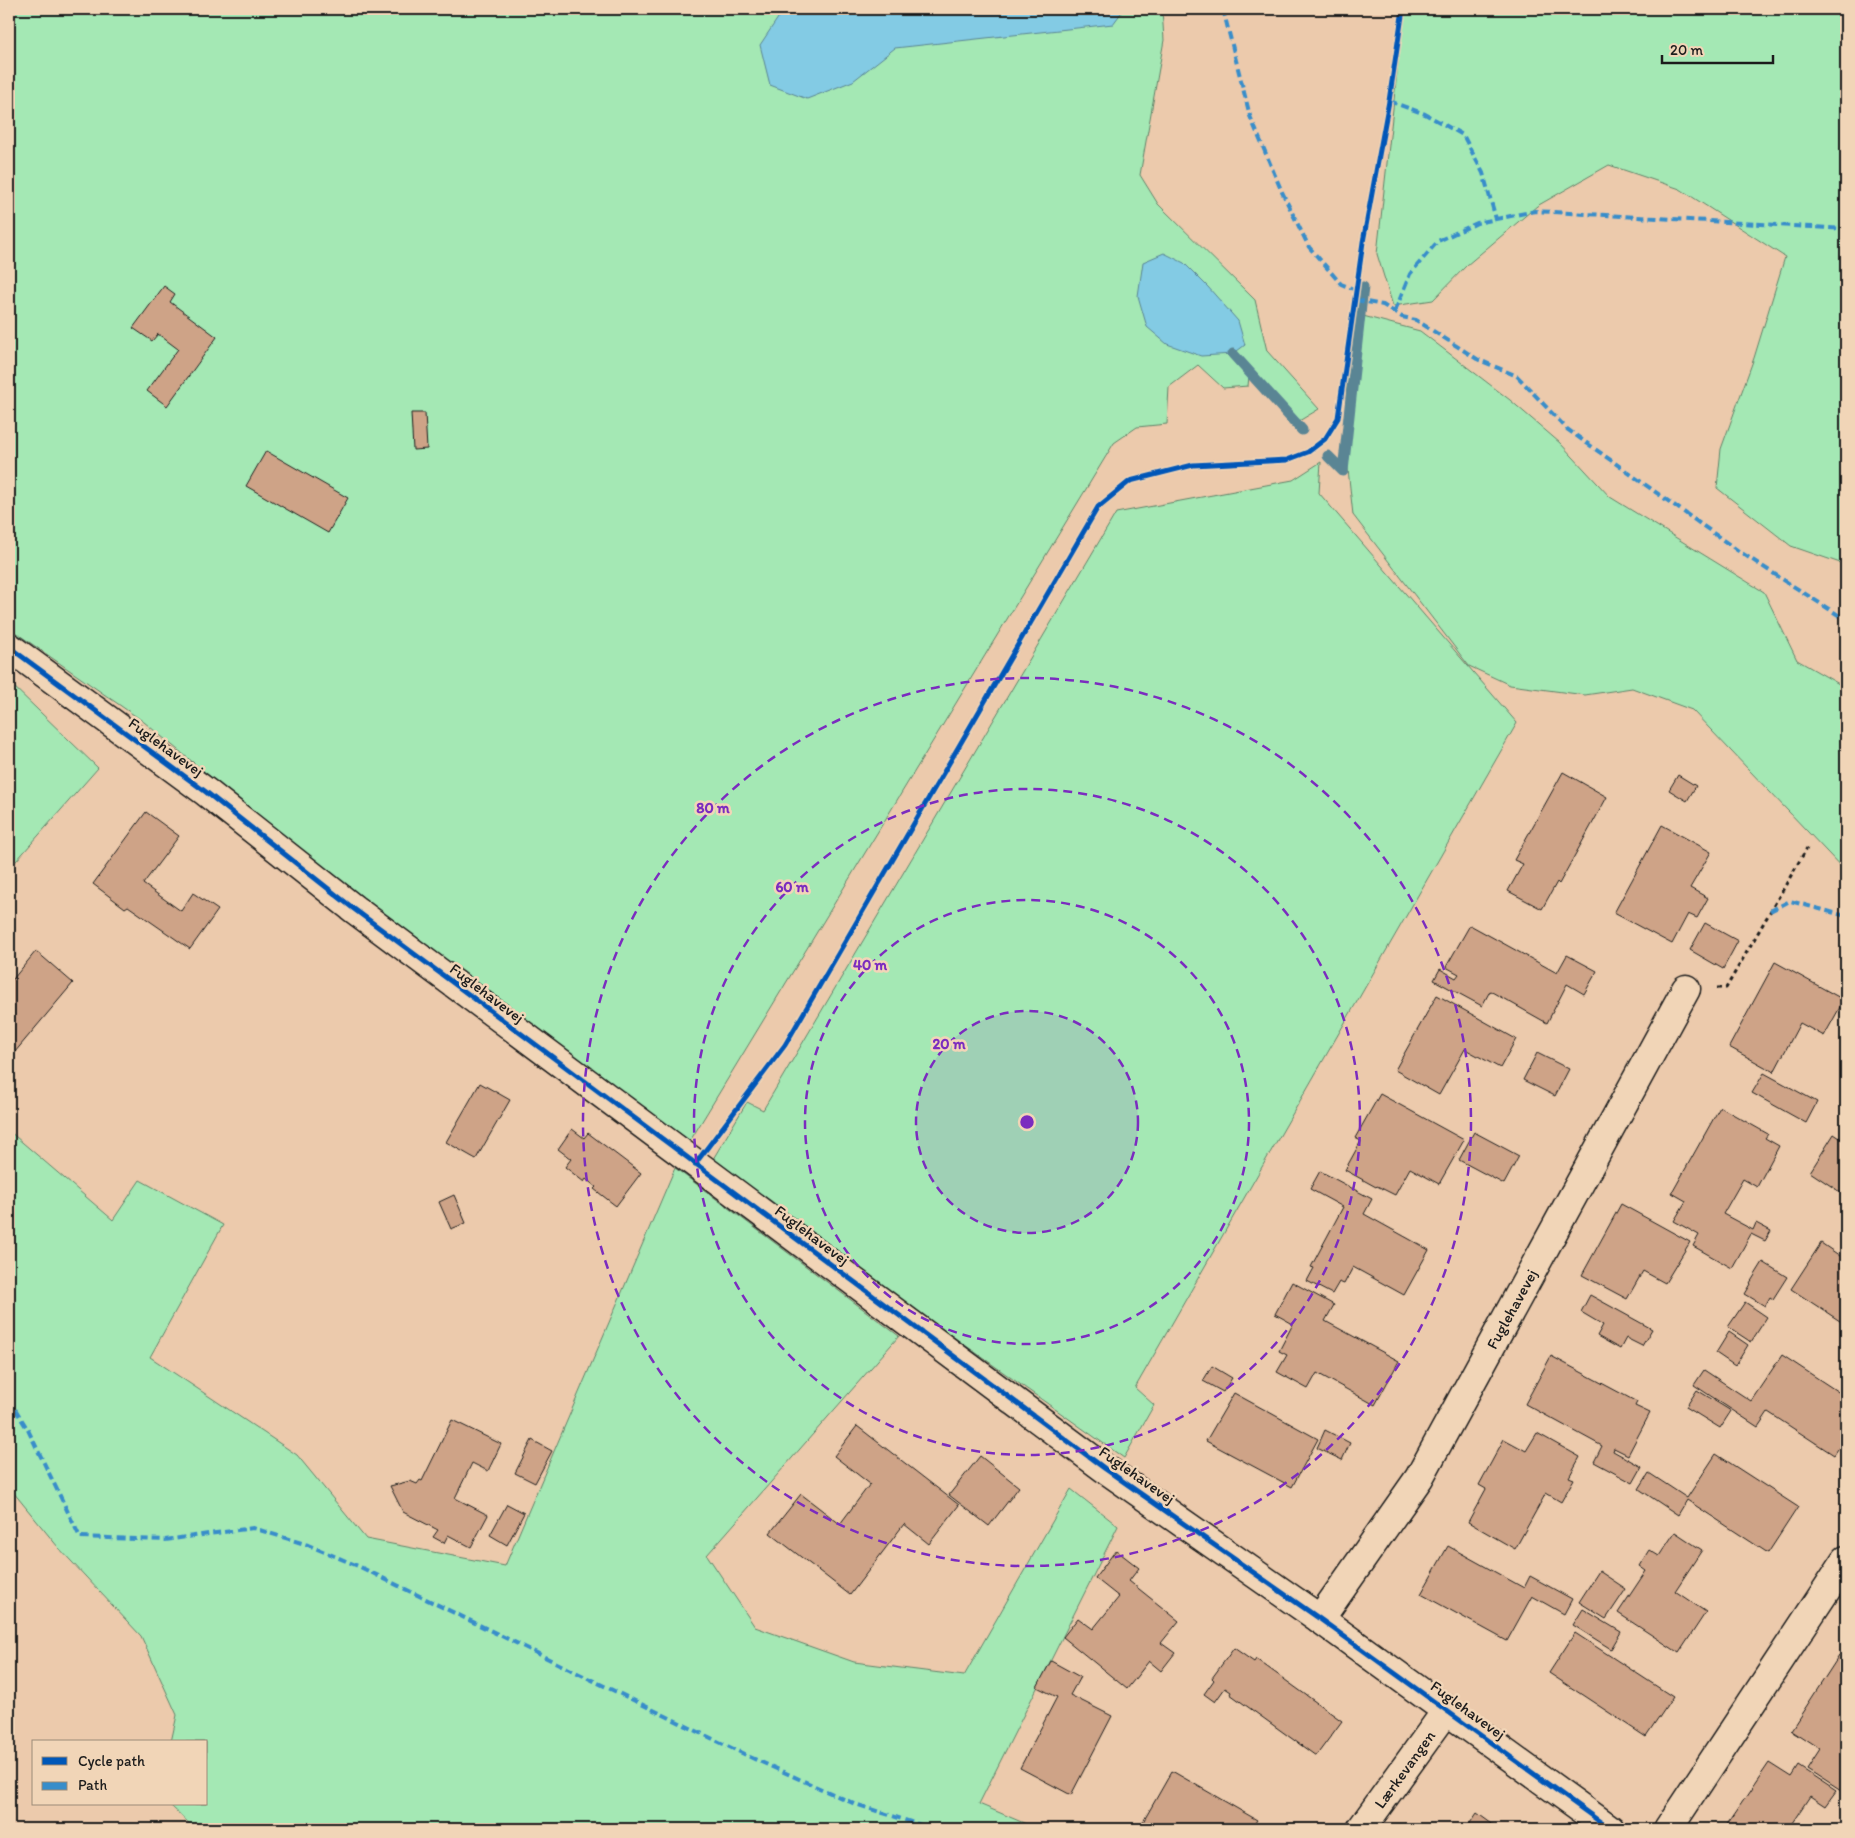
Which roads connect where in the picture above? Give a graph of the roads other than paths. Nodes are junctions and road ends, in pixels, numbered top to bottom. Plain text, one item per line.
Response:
1 (9, 646) edge
2 (1686, 989) road end
3 (1846, 1560) edge
4 (1320, 1619) junction
5 (1447, 1710) junction
6 (1361, 1829) edge
7 (1610, 1829) edge
8 (1668, 1829) edge

1 - 4 street, Fuglehavevej
2 - 4 street, Fuglehavevej
3 - 8 street
4 - 5 street, Fuglehavevej
5 - 6 street, Lærkevangen
5 - 7 street, Fuglehavevej

